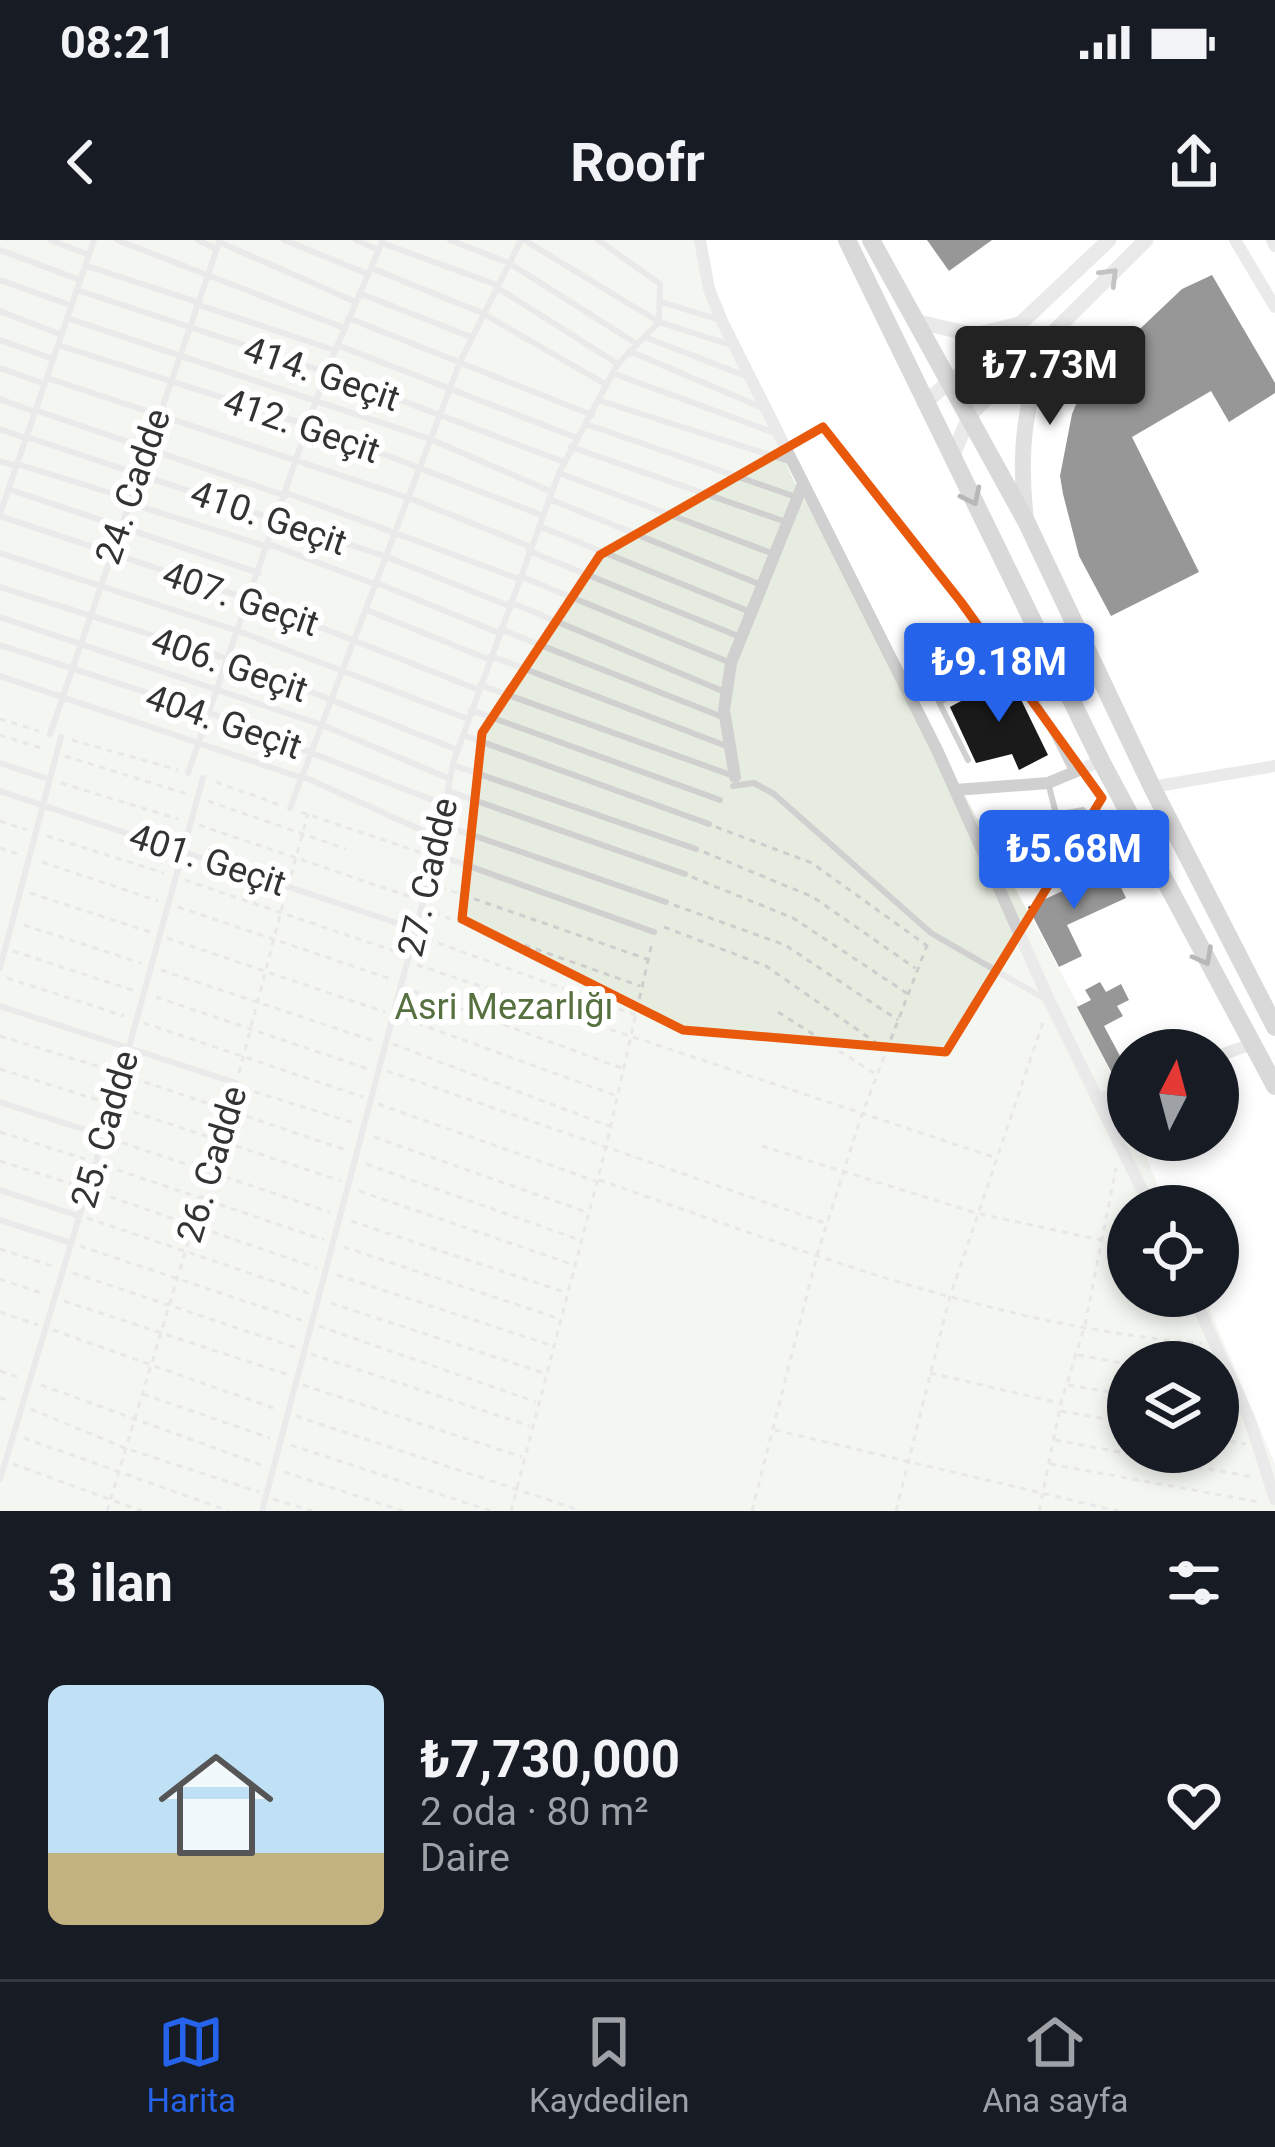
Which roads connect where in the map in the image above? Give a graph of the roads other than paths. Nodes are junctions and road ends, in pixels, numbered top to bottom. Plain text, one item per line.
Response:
1 (51, 240) edge
2 (94, 240) edge
3 (117, 240) edge
4 (198, 240) edge
5 (284, 240) edge
6 (356, 240) edge
7 (450, 240) edge
8 (522, 240) edge
9 (598, 240) edge
10 (686, 240) edge
11 (848, 240) edge
12 (871, 240) edge
13 (1109, 240) edge
14 (1146, 240) edge
15 (1235, 240) edge
16 (218, 244) edge
17 (381, 244) edge
18 (700, 245) edge
19 (0, 250) edge
20 (89, 254) junction
21 (508, 263) junction
22 (86, 265) junction
23 (369, 271) junction
24 (207, 274) junction
25 (0, 280) edge
26 (80, 280) junction
27 (496, 286) junction
28 (77, 290) junction
29 (357, 298) junction
30 (661, 302) junction
31 (197, 303) junction
32 (71, 306) junction
33 (1275, 307) edge
34 (0, 311) edge
35 (482, 313) junction
36 (67, 318) junction
37 (348, 319) junction
38 (912, 320) junction
39 (722, 321) junction
40 (658, 322) junction
41 (1022, 323) junction
42 (188, 328) junction
43 (344, 328) junction
44 (1054, 332) junction
45 (62, 335) junction
46 (471, 337) junction
47 (0, 340) edge
48 (641, 340) junction
49 (58, 345) junction
50 (734, 346) junction
51 (336, 347) junction
52 (629, 351) junction
53 (178, 354) junction
54 (53, 359) junction
55 (460, 362) junction
56 (618, 364) junction
57 (0, 368) edge
58 (326, 372) junction
59 (615, 374) junction
60 (752, 379) junction
61 (46, 381) junction
62 (169, 381) junction
63 (608, 385) junction
64 (949, 387) junction
65 (450, 388) junction
66 (0, 399) edge
67 (316, 400) junction
68 (601, 401) junction
69 (924, 403) junction
70 (35, 411) junction
71 (770, 411) junction
72 (440, 414) junction
73 (592, 415) junction
74 (970, 415) junction
75 (156, 416) junction
76 (586, 424) junction
77 (308, 425) junction
78 (0, 429) edge
79 (779, 434) junction
80 (26, 438) junction
81 (577, 438) junction
82 (430, 439) junction
83 (571, 447) junction
84 (145, 448) junction
85 (952, 457) junction
86 (0, 461) edge
87 (298, 461) junction
88 (564, 462) junction
89 (797, 464) junction
90 (17, 465) junction
91 (420, 466) junction
92 (136, 472) junction
93 (559, 473) junction
94 (800, 490) junction
95 (5, 493) edge
96 (286, 494) junction
97 (550, 496) junction
98 (409, 498) junction
99 (127, 500) junction
100 (0, 512) edge
101 (543, 516) junction
102 (277, 520) junction
103 (1026, 521) junction
104 (791, 524) junction
105 (538, 526) junction
106 (117, 527) junction
107 (396, 531) junction
108 (268, 546) junction
109 (530, 549) junction
110 (108, 552) junction
111 (0, 553) edge
112 (777, 555) junction
113 (387, 557) junction
114 (259, 573) junction
115 (519, 578) junction
116 (377, 584) junction
117 (759, 584) junction
118 (97, 586) junction
119 (0, 587) edge
120 (249, 599) junction
121 (509, 604) junction
122 (367, 610) junction
123 (748, 611) junction
124 (0, 617) edge
125 (87, 618) junction
126 (238, 631) junction
127 (500, 631) junction
128 (738, 637) junction
129 (355, 639) junction
130 (78, 644) junction
131 (0, 645) edge
132 (1045, 647) junction
133 (490, 658) junction
134 (228, 659) junction
135 (1017, 662) junction
136 (731, 663) junction
137 (344, 668) junction
138 (70, 671) junction
139 (0, 676) edge
140 (480, 687) junction
141 (218, 691) junction
142 (725, 692) junction
143 (61, 698) junction
144 (332, 699) junction
145 (471, 710) junction
146 (210, 713) junction
147 (725, 718) junction
148 (468, 719) junction
149 (322, 725) junction
150 (50, 734) road end
151 (463, 735) junction
152 (61, 737) road end
153 (200, 741) junction
154 (731, 748) junction
155 (458, 750) junction
156 (312, 751) junction
157 (968, 760) dead end
158 (1100, 760) junction
159 (0, 763) edge
160 (453, 765) junction
161 (1275, 766) edge
162 (1073, 772) junction
163 (188, 773) road end
164 (302, 777) junction
165 (203, 778) road end
166 (450, 778) junction
167 (48, 779) junction
168 (734, 782) junction
169 (1048, 783) junction
170 (1152, 787) junction
171 (955, 790) junction
172 (0, 791) edge
173 (448, 791) junction
174 (720, 800) dead end
175 (42, 805) junction
176 (445, 805) junction
177 (290, 808) road end
178 (1056, 815) junction
179 (1019, 822) dead end
180 (441, 824) junction
181 (709, 824) road end
182 (1096, 837) dead end
183 (439, 838) junction
184 (696, 849) road end
185 (182, 850) junction
186 (435, 855) junction
187 (684, 876) road end
188 (666, 902) road end
189 (415, 932) junction
190 (654, 932) road end
191 (0, 972) edge
192 (1050, 1002) junction
193 (0, 1006) edge
194 (1275, 1028) edge
195 (1249, 1045) junction
196 (129, 1046) junction
197 (1239, 1049) edge
198 (236, 1084) road end
199 (1275, 1086) edge
200 (1107, 1096) edge
201 (1097, 1100) junction
202 (0, 1102) edge
203 (104, 1136) junction
204 (1140, 1185) edge
205 (0, 1190) edge
206 (79, 1216) junction
207 (0, 1220) edge
208 (71, 1243) junction
209 (1203, 1317) edge
210 (0, 1479) edge
211 (1275, 1502) edge
212 (262, 1511) edge

1 - 20 lane
2 - 20 lane
3 - 24 lane
4 - 16 lane
5 - 23 lane
6 - 17 lane
7 - 21 lane
8 - 21 lane
8 - 40 lane
9 - 30 lane
10 - 18 lane
11 - 69 main road
12 - 38 main road
13 - 41 street
44 -> 14 street
15 - 33 street
16 - 24 lane, 24. Cadde
16 - 29 lane
17 - 23 lane
17 - 27 lane
18 - 39 street
19 - 26 lane
20 - 22 lane
21 - 27 lane
21 - 48 lane
22 - 26 lane
22 - 31 lane
23 - 29 lane
23 - 35 lane
24 - 31 lane, 24. Cadde
24 - 43 lane
25 - 32 lane
26 - 28 lane
27 - 35 lane
27 - 56 lane
28 - 32 lane
28 - 42 lane, 414. Geçit
29 - 37 lane
29 - 46 lane
30 - 39 lane
30 - 40 lane
31 - 42 lane, 24. Cadde
31 - 51 lane
32 - 36 lane
34 - 45 lane
35 - 46 lane
35 - 63 lane
36 - 45 lane
36 - 53 lane
37 - 43 lane
37 - 55 lane
38 - 41 street
38 - 64 main road
39 - 50 street
40 - 48 lane, 27. Cadde
40 - 50 lane
41 - 64 street
42 - 53 lane, 24. Cadde
42 - 58 lane, 414. Geçit
43 - 51 lane
44 - 74 street
44 - 103 main road
45 - 49 lane
46 - 55 lane
47 - 54 lane
48 - 52 lane, 27. Cadde
48 - 60 lane
49 - 54 lane
49 - 62 lane, 412. Geçit
50 - 60 street
51 - 58 lane
51 - 65 lane
52 - 56 lane, 27. Cadde
52 - 71 lane
53 - 62 lane, 24. Cadde
53 - 67 lane
54 - 61 lane
55 - 65 lane
55 - 73 lane
56 - 59 lane, 27. Cadde
57 - 61 lane
58 - 67 lane
58 - 72 lane, 414. Geçit
59 - 63 lane, 27. Cadde
59 - 79 lane
60 - 71 street
61 - 70 lane
61 - 75 lane
62 - 75 lane, 24. Cadde
62 - 77 lane, 412. Geçit
63 - 68 lane, 27. Cadde
64 - 69 street
64 - 74 main road
65 - 72 lane
65 - 81 lane
66 - 70 lane
67 - 77 lane
67 - 82 lane
68 - 73 lane, 27. Cadde
68 - 89 lane
69 - 85 main road
70 - 80 lane
70 - 84 lane
71 - 79 street
72 - 82 lane
72 - 88 lane, 414. Geçit
73 - 76 lane, 27. Cadde
74 - 85 street
74 - 103 main road
75 - 84 lane, 24. Cadde
75 - 87 lane
76 - 81 lane, 27. Cadde
76 - 94 lane
77 - 87 lane
77 - 91 lane, 412. Geçit
78 - 80 lane, 410. Geçit
79 - 89 street
80 - 90 lane
80 - 92 lane, 410. Geçit
81 - 83 lane, 27. Cadde
82 - 91 lane
82 - 97 lane
83 - 88 lane, 27. Cadde
83 - 104 lane
84 - 92 lane, 24. Cadde
84 - 96 lane
85 -> 132 main road
86 - 90 lane
87 - 96 lane
87 - 98 lane
88 - 93 lane, 27. Cadde
89 - 94 street
90 - 95 lane
90 - 99 lane
91 - 98 lane
91 - 101 lane, 412. Geçit
92 - 99 lane, 24. Cadde
92 - 102 lane, 410. Geçit
93 - 97 lane, 27. Cadde
93 - 112 lane
94 - 104 street
94 - 171 street
95 - 100 lane
95 - 106 lane
96 - 102 lane
96 - 107 lane
97 - 101 lane, 27. Cadde
97 - 117 lane
98 - 107 lane
98 - 109 lane
99 - 106 lane, 24. Cadde
99 - 108 lane
100 - 110 lane, 407. Geçit
101 - 105 lane, 27. Cadde
102 - 108 lane
102 - 113 lane, 410. Geçit
103 - 170 main road
104 - 112 street
105 - 109 lane, 27. Cadde
105 - 123 lane
106 - 110 lane, 24. Cadde
106 - 114 lane
107 - 113 lane
107 - 115 lane
108 - 114 lane
108 - 116 lane
109 - 115 lane, 27. Cadde
109 - 128 lane
110 - 118 lane, 24. Cadde
110 - 120 lane, 407. Geçit
111 - 118 lane
112 - 117 street
113 - 116 lane
113 - 121 lane, 410. Geçit
114 - 120 lane
115 - 121 lane, 27. Cadde
115 - 136 lane
116 - 122 lane
116 - 127 lane
117 - 123 street
118 - 125 lane, 24. Cadde
118 - 126 lane
119 - 125 lane, 406. Geçit
120 - 126 lane
120 - 129 lane, 407. Geçit
121 - 127 lane, 27. Cadde
121 - 142 lane, 410. Geçit
122 - 129 lane
122 - 133 lane
123 - 128 street
124 - 130 lane
125 - 130 lane, 24. Cadde
125 - 134 lane, 406. Geçit
126 - 134 lane
126 - 137 lane
127 - 133 lane, 27. Cadde
127 - 147 lane
128 - 136 street
129 - 137 lane
129 - 140 lane, 407. Geçit
130 - 138 lane, 24. Cadde
130 - 141 lane
131 - 138 lane, 404. Geçit
132 - 135 lane
132 - 158 main road
133 - 140 lane, 27. Cadde
133 - 154 lane
134 - 141 lane
134 - 144 lane, 406. Geçit
135 - 157 lane
135 - 162 lane
136 - 142 street
137 - 144 lane
137 - 148 lane
138 - 143 lane, 24. Cadde
138 - 146 lane, 404. Geçit
139 - 143 lane
140 - 145 lane, 27. Cadde
140 - 168 lane, 407. Geçit
141 - 146 lane
141 - 149 lane
142 - 147 street
143 - 150 lane, 24. Cadde
143 - 153 lane
144 - 149 lane
144 - 155 lane, 406. Geçit
145 - 148 lane, 27. Cadde
145 - 174 lane
146 - 153 lane
146 - 156 lane, 404. Geçit
147 - 154 street
148 - 151 lane, 27. Cadde
149 - 156 lane
149 - 166 lane
151 - 155 lane, 27. Cadde
151 - 181 lane
152 - 167 lane
153 - 163 lane
153 - 164 lane
154 - 168 street
155 - 160 lane, 27. Cadde
156 - 164 lane
156 - 176 lane, 404. Geçit
158 - 162 street
158 -> 195 main road
159 - 167 lane
160 - 166 lane, 27. Cadde
160 - 184 lane
161 - 170 street
162 - 169 street
164 - 177 lane
164 - 183 lane
165 - 185 lane, 25. Cadde
166 - 173 lane, 27. Cadde
167 - 175 lane
168 - 192 lane, 407. Geçit
169 - 171 street
169 - 178 lane
170 - 194 main road
171 - 192 street
172 - 175 lane, 401. Geçit
173 - 176 lane, 27. Cadde
173 - 187 lane
175 - 185 lane, 401. Geçit
175 - 191 lane
176 - 180 lane, 27. Cadde
178 - 179 lane
178 - 182 lane
180 - 183 lane, 27. Cadde
180 - 188 lane
183 - 186 lane, 27. Cadde
185 - 189 lane, 401. Geçit
185 - 196 lane, 25. Cadde
186 - 189 lane, 27. Cadde
186 - 190 lane
189 - 212 lane, 27. Cadde
192 - 201 street
193 - 196 lane
195 - 197 street
195 - 199 main road
196 - 198 lane
196 - 203 lane, 25. Cadde
200 - 201 street
201 - 204 street
202 - 203 lane
203 - 206 lane, 25. Cadde
205 - 206 lane
206 - 208 lane, 25. Cadde
207 - 208 lane
208 - 210 lane, 25. Cadde
209 - 211 street

